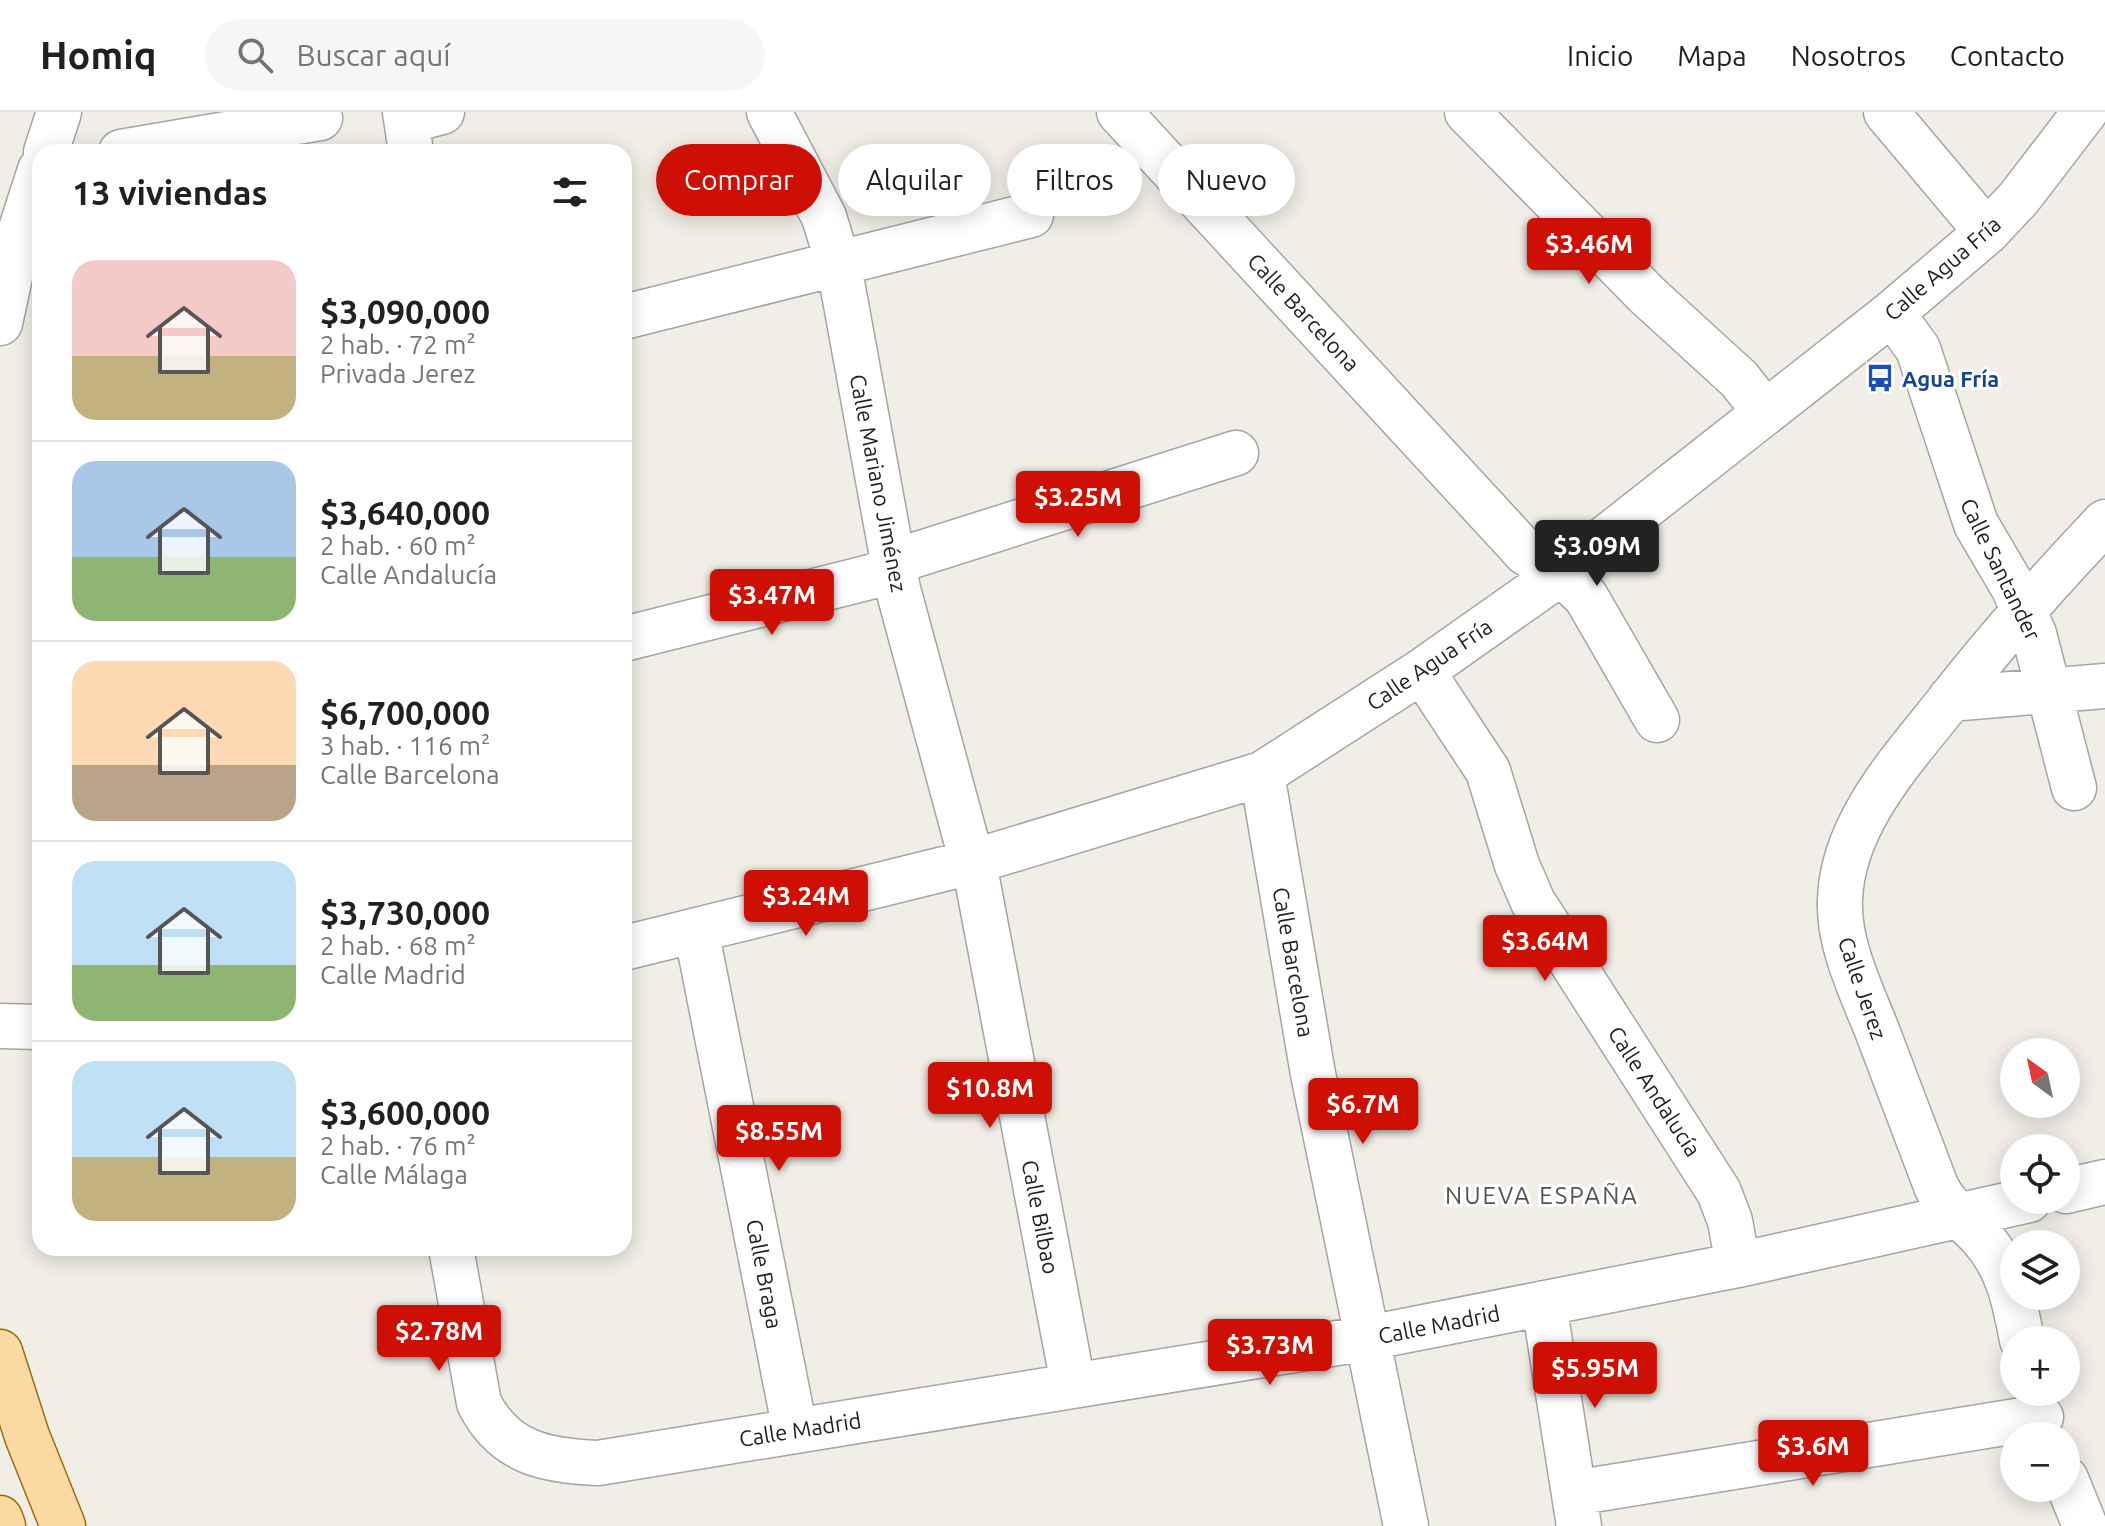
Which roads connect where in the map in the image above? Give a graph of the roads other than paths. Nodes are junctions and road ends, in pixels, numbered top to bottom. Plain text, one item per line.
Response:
1 (59, 112) edge
2 (769, 112) edge
3 (1119, 112) edge
4 (1467, 112) edge
5 (1886, 112) edge
6 (2085, 112) edge
7 (320, 118) dead end
8 (49, 144) edge
9 (168, 144) edge
10 (32, 195) edge
11 (1027, 216) edge
12 (1987, 232) junction
13 (839, 266) junction
14 (1892, 313) junction
15 (632, 315) edge
16 (0, 323) edge
17 (1765, 412) junction
18 (1236, 453) dead end
19 (2105, 522) edge
20 (893, 566) junction
21 (1561, 573) junction
22 (2023, 609) junction
23 (632, 637) edge
24 (1422, 671) junction
25 (2105, 686) edge
26 (2052, 693) junction
27 (1950, 699) junction
28 (1657, 720) dead end
29 (1262, 774) junction
30 (2074, 788) dead end
31 (972, 862) junction
32 (696, 930) junction
33 (632, 946) edge
34 (0, 1026) edge
35 (32, 1027) edge
36 (2105, 1182) edge
37 (2080, 1188) edge
38 (2000, 1207) edge
39 (1959, 1216) junction
40 (452, 1256) edge
41 (1738, 1265) junction
42 (1544, 1304) junction
43 (2019, 1326) edge
44 (1368, 1338) junction
45 (2, 1357) edge
46 (1073, 1384) junction
47 (2041, 1415) edge
48 (795, 1430) junction
49 (2075, 1502) edge
50 (1577, 1509) edge
51 (0, 1518) edge
52 (61, 1525) edge
53 (3, 1526) edge
54 (1406, 1526) edge
55 (2085, 1526) edge

1 - 8 street
2 - 13 street, Calle Mariano Jiménez
3 - 21 street, Calle Barcelona
4 - 17 street
5 - 12 street
6 - 12 street, Calle Agua Fría
7 - 9 street
10 - 16 street
11 - 13 street
12 - 14 street, Calle Agua Fría
13 - 15 street
13 - 20 street, Calle Mariano Jiménez
14 - 17 street, Calle Agua Fría
14 - 22 street, Calle Santander
17 - 21 street, Calle Agua Fría
18 - 20 street
19 - 22 street, Calle Jerez
20 - 23 street
20 - 31 street, Calle Mariano Jiménez
21 - 24 street, Calle Agua Fría
21 - 28 street, Calle Barcelona
22 - 26 street, Calle Santander
22 - 27 street, Calle Jerez
24 - 29 street, Calle Agua Fría
24 - 41 street, Calle Andalucía
25 - 26 street
26 - 27 street
26 - 30 street, Calle Santander
27 - 39 street, Calle Jerez
29 - 31 street, Calle Agua Fría
29 - 44 street, Calle Barcelona
31 - 32 street, Calle Agua Fría
31 - 46 street, Calle Bilbao
32 - 33 street, Calle Agua Fría
32 - 48 street, Calle Braga
34 - 35 street
36 - 37 street
38 - 39 street, Calle Madrid
39 - 41 street, Calle Madrid
39 - 43 street, Calle Jerez
40 - 48 street, Calle Madrid
41 - 42 street, Calle Madrid
42 - 44 street, Calle Madrid
42 - 50 street
44 - 46 street, Calle Madrid
44 - 54 street, Calle Barcelona
45 - 52 main road
46 - 48 street, Calle Madrid
47 - 50 street
49 - 55 street
51 - 53 main road

